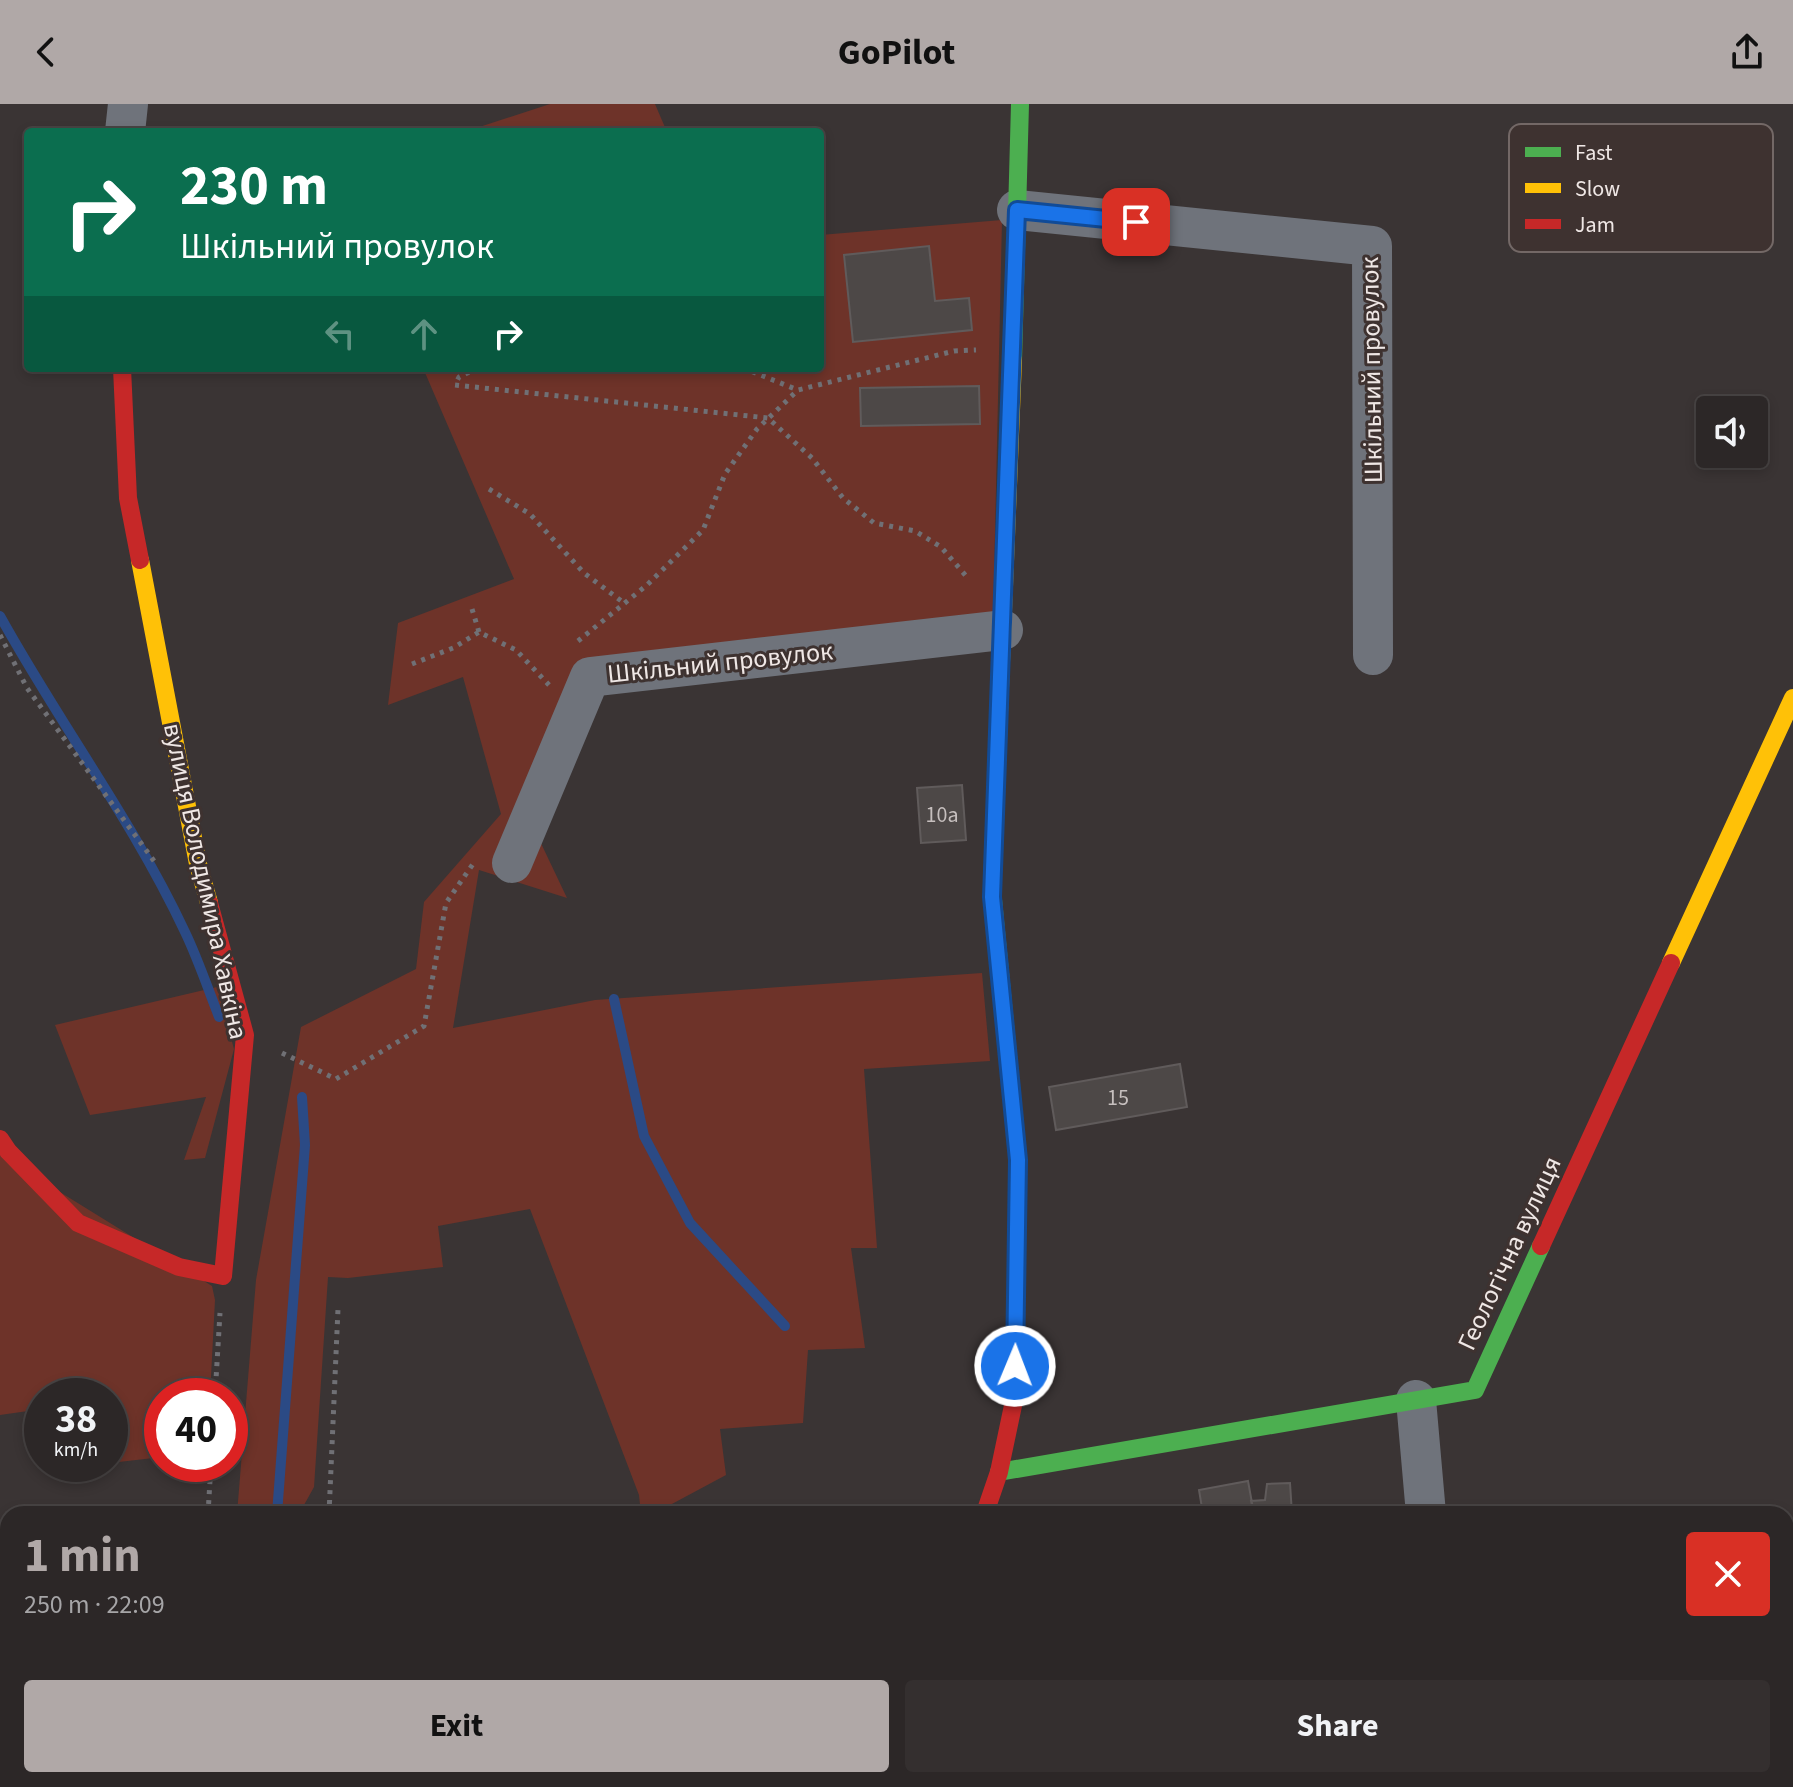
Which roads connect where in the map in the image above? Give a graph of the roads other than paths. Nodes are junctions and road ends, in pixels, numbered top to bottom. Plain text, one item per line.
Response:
1 (128, 104) edge
2 (1020, 104) edge
3 (125, 128) edge
4 (1017, 210) junction
5 (122, 372) edge
6 (1003, 611) junction
7 (1373, 655) dead end
8 (1793, 698) edge
9 (512, 863) road end
10 (0, 1139) edge
11 (1416, 1400) junction
12 (999, 1472) junction
13 (986, 1506) edge
14 (1425, 1506) edge

1 - 3 street
2 - 4 street
4 - 6 street
4 - 7 street, Шкільний провулок
5 - 10 street, вулиця Володимира Хавкіна
6 - 9 street, Шкільний провулок
6 - 12 street
8 - 11 street, Геологічна вулиця
11 - 12 street, Геологічна вулиця
11 - 14 street
12 - 13 street

